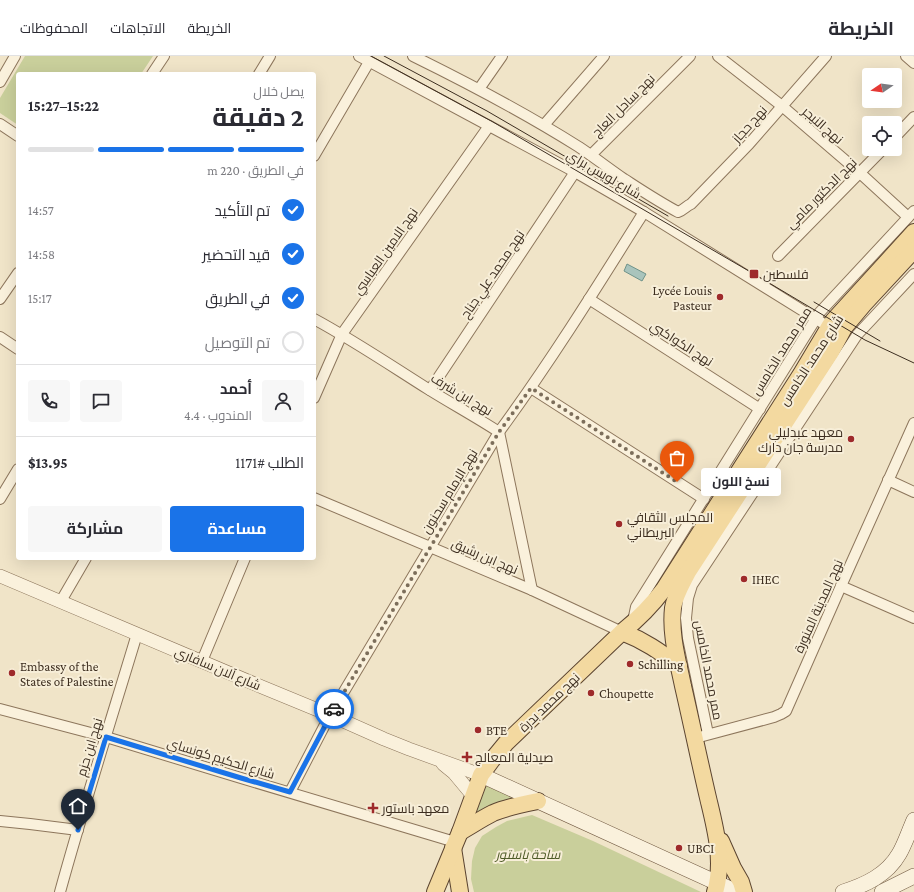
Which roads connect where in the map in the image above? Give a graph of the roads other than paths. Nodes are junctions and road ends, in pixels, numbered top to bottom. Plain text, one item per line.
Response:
1 (15, 56) edge
2 (164, 56) edge
3 (270, 56) edge
4 (359, 56) edge
5 (413, 56) edge
6 (502, 56) edge
7 (604, 56) edge
8 (690, 56) edge
9 (718, 56) edge
10 (826, 56) edge
11 (906, 56) edge
12 (369, 62) junction
13 (914, 63) edge
14 (153, 72) edge
15 (260, 72) edge
16 (0, 82) edge
17 (479, 89) junction
18 (782, 106) junction
19 (914, 117) edge
20 (0, 124) edge
21 (544, 125) junction
22 (489, 126) junction
23 (902, 130) edge
24 (16, 135) edge
25 (316, 153) edge
26 (591, 155) junction
27 (876, 156) edge
28 (575, 172) junction
29 (860, 173) junction
30 (687, 206) joint
31 (644, 212) junction
32 (911, 214) edge
33 (914, 232) edge
34 (914, 250) edge
35 (778, 256) dead end
36 (914, 274) edge
37 (16, 276) edge
38 (0, 299) edge
39 (589, 299) junction
40 (316, 319) edge
41 (823, 322) junction
42 (342, 334) junction
43 (0, 337) edge
44 (16, 348) edge
45 (531, 388) junction
46 (430, 390) junction
47 (316, 393) edge
48 (760, 409) junction
49 (914, 423) edge
50 (499, 432) junction
51 (16, 472) edge
52 (888, 480) junction
53 (914, 492) edge
54 (0, 499) edge
55 (316, 499) edge
56 (704, 499) junction
57 (431, 547) junction
58 (85, 560) edge
59 (244, 560) edge
60 (0, 576) edge
61 (841, 586) junction
62 (532, 590) junction
63 (60, 602) junction
64 (914, 618) edge
65 (627, 628) junction
66 (137, 634) junction
67 (202, 661) junction
68 (679, 666) junction
69 (0, 709) edge
70 (330, 715) junction
71 (701, 736) junction
72 (106, 737) junction
73 (437, 759) junction
74 (481, 775) junction
75 (290, 792) junction
76 (474, 797) junction
77 (538, 802) junction
78 (914, 820) edge
79 (0, 821) edge
80 (714, 824) junction
81 (78, 830) junction
82 (456, 841) junction
83 (899, 854) junction
84 (914, 872) edge
85 (914, 876) edge
86 (716, 888) edge
87 (60, 892) edge
88 (435, 892) edge
89 (460, 892) edge
90 (736, 892) edge
91 (744, 892) edge
92 (843, 892) edge
93 (883, 892) edge

1 - 16 street
2 - 14 street
3 - 15 street
4 - 12 street, شارع لويس براي
5 - 17 street, شارع لويس براي
6 - 17 street
7 - 21 street
8 - 26 street, نهج ساحل العاج
9 - 18 street, نهج النيجر
10 - 18 street, نهج حجاز
11 - 13 street
12 - 22 street, شارع لويس براي
12 - 25 street
17 - 21 street, شارع لويس براي
18 - 29 street, نهج النيجر
18 - 30 street, نهج حجاز
19 - 23 street
20 - 24 street
21 - 26 street, شارع لويس براي
22 - 28 street, شارع لويس براي
22 - 42 street, نهج الامين العباسي
26 - 30 street, شارع لويس براي
27 - 29 street, نهج الدكتور مامي
28 - 31 street, شارع لويس براي
28 - 46 street, نهج محمد علي جناح
29 - 32 street, نهج النيجر
29 - 35 street, نهج الدكتور مامي
31 - 39 street, نهج الإمام سحنون
31 - 41 street, شارع لويس براي
32 - 41 street, ممر محمد الخامس
33 - 41 main road, شارع محمد الخامس
34 - 68 main road, شارع محمد الخامس
36 - 71 street, ممر محمد الخامس
37 - 38 street
39 - 45 street, نهج الإمام سحنون
39 - 48 street, نهج الكواكبي
40 - 42 street, نهج ابن شرف
41 - 48 street, ممر محمد الخامس
41 - 65 main road, شارع محمد الخامس
42 - 46 street, نهج ابن شرف
42 - 47 street, نهج الامين العباسي
43 - 44 street
45 - 50 street, نهج الإمام سحنون
45 - 56 street
46 - 50 street, نهج ابن شرف
48 - 56 street, ممر محمد الخامس
49 - 52 street, نهج المدينة المنورة
50 - 57 street, نهج الإمام سحنون
50 - 62 street, نهج ابن شرف
51 - 54 street
52 - 53 street
52 - 61 street, نهج المدينة المنورة
55 - 57 street, نهج ابن رشيق
56 - 65 street, ممر محمد الخامس
57 - 62 street, نهج ابن رشيق
57 - 70 street, نهج الإمام سحنون
58 - 63 street
59 - 67 street
60 - 63 street, شارع آلان سافاري
61 - 64 street
61 - 71 street, نهج المدينة المنورة
62 - 65 street, نهج ابن رشيق
63 - 66 street, شارع آلان سافاري
65 - 68 main road
65 - 74 main road, نهج محمد بدرة
66 - 67 street, شارع آلان سافاري
66 - 72 street, نهج ابن حزم
67 - 70 street, شارع آلان سافاري
68 - 71 main road, شارع محمد الخامس
69 - 72 street, شارع الحكيم كونساي
70 - 73 street, شارع آلان سافاري
70 - 75 street, نهج الإمام سحنون
71 - 80 main road, شارع محمد الخامس
72 - 75 street, شارع الحكيم كونساي
72 - 81 street, نهج ابن حزم
73 - 74 street, شارع آلان سافاري
73 - 76 street
74 - 76 main road, نهج محمد بدرة
74 - 77 main road
75 - 82 street, شارع الحكيم كونساي
76 - 82 main road, نهج محمد بدرة
77 - 82 main road
77 - 86 main road
78 - 83 main road
79 - 81 street
80 - 86 main road
80 - 91 main road
81 - 87 street, نهج ابن حزم
82 - 88 main road, نهج محمد بدرة
82 - 89 main road
83 - 84 main road
83 - 92 main road
85 - 93 main road
86 - 90 main road

